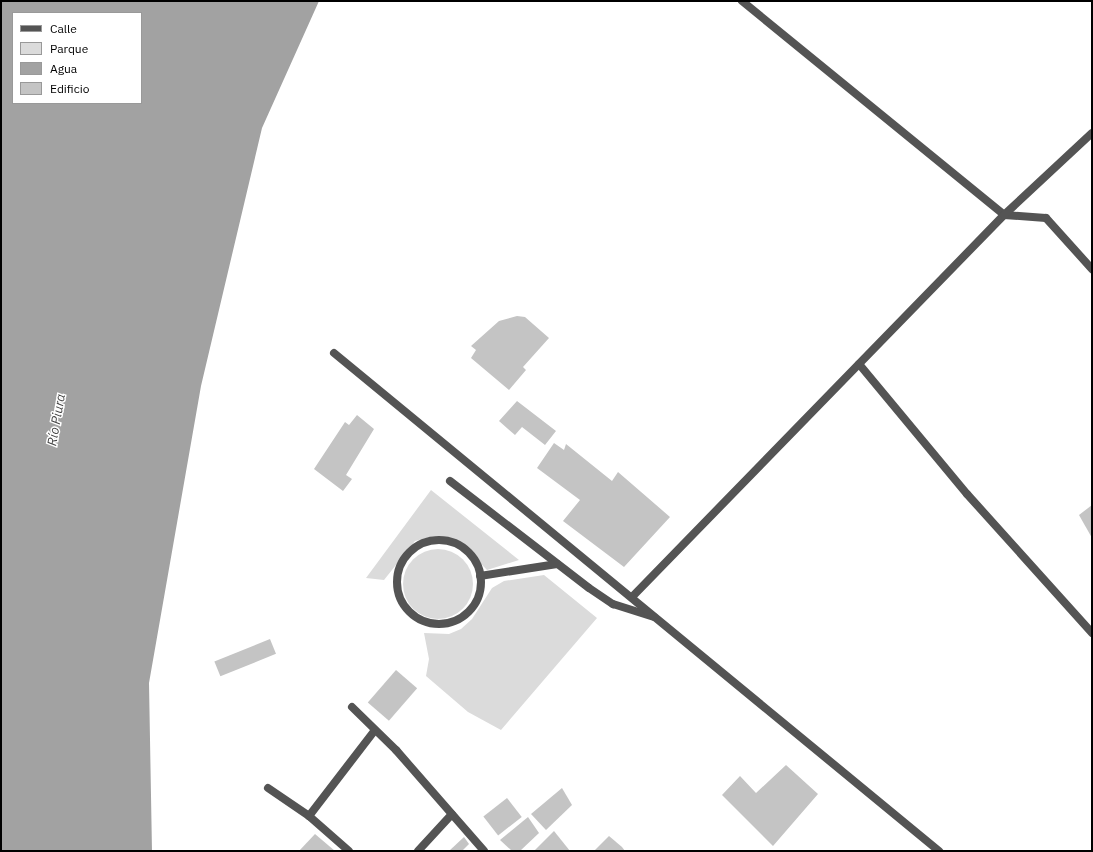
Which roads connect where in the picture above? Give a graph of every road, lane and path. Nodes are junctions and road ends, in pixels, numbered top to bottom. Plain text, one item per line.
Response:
1 (742, 1) edge
2 (1092, 133) edge
3 (1004, 215) junction
4 (1092, 269) edge
5 (334, 353) dead end
6 (859, 364) junction
7 (450, 480) dead end
8 (557, 564) junction
9 (480, 576) junction
10 (632, 597) junction
11 (657, 618) junction
12 (1092, 633) edge
13 (352, 707) dead end
14 (375, 730) junction
15 (268, 788) dead end
16 (452, 814) junction
17 (309, 816) junction
18 (349, 851) edge
19 (418, 851) edge
20 (484, 851) edge
21 (940, 851) edge

1 - 3 street
2 - 3 street
3 - 4 street
3 - 6 street
5 - 10 street
6 - 10 street
6 - 12 street
7 - 8 street
8 - 9 street
8 - 11 street
9 - 9 street
10 - 11 street
11 - 21 street
13 - 14 street
14 - 16 street
14 - 17 street
15 - 17 street
16 - 19 street
16 - 20 street
17 - 18 street

